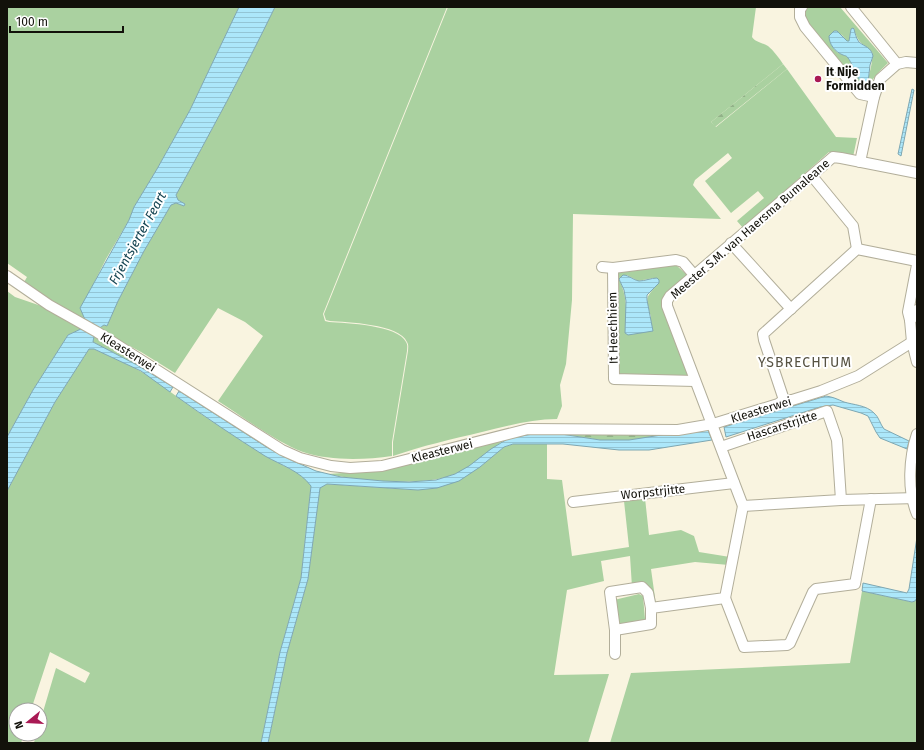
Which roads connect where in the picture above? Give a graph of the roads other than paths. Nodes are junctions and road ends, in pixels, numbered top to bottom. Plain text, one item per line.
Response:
1 (802, 7) edge
2 (851, 7) edge
3 (917, 63) edge
4 (897, 64) junction
5 (874, 97) junction
6 (860, 162) junction
7 (917, 173) edge
8 (812, 176) junction
9 (731, 243) junction
10 (857, 249) junction
11 (917, 260) edge
12 (917, 265) edge
13 (602, 267) dead end
14 (613, 268) junction
15 (7, 276) edge
16 (695, 276) junction
17 (791, 309) junction
18 (917, 310) edge
19 (910, 320) junction
20 (912, 342) junction
21 (917, 362) edge
22 (696, 381) junction
23 (784, 400) junction
24 (712, 424) junction
25 (917, 434) edge
26 (720, 447) junction
27 (734, 483) junction
28 (915, 498) edge
29 (871, 499) junction
30 (841, 500) junction
31 (573, 502) dead end
32 (743, 506) junction
33 (917, 514) edge
34 (725, 598) junction
35 (651, 608) junction
36 (615, 630) junction
37 (615, 654) dead end

1 - 5 street
2 - 4 street
3 - 4 street
4 - 5 street
5 - 6 street
6 - 7 street, Meester S.M. van Haersma Bumaleane
6 - 8 street, Meester S.M. van Haersma Bumaleane
8 - 9 street, Meester S.M. van Haersma Bumaleane
8 - 10 street
9 - 16 street, Meester S.M. van Haersma Bumaleane
9 - 17 street
10 - 11 street
10 - 17 street
12 - 19 street
13 - 14 street
14 - 16 street
14 - 22 street, It Heechhiem
15 - 24 street, Kleasterwei
16 - 22 street, Meester S.M. van Haersma Bumaleane
17 - 23 street
18 - 19 street
19 - 20 street
20 - 21 street
20 - 23 street, Kleasterwei
22 - 24 street, Meester S.M. van Haersma Bumaleane
23 - 24 street, Kleasterwei
24 - 26 street
25 - 28 street
26 - 27 street
26 - 30 street, Hascarstrjitte
27 - 31 street, Worpstrjitte
27 - 32 street
28 - 29 street
28 - 33 street
29 - 30 street
29 - 34 street
30 - 32 street
32 - 34 street
34 - 35 street
35 - 36 street
35 - 36 street
36 - 37 street

